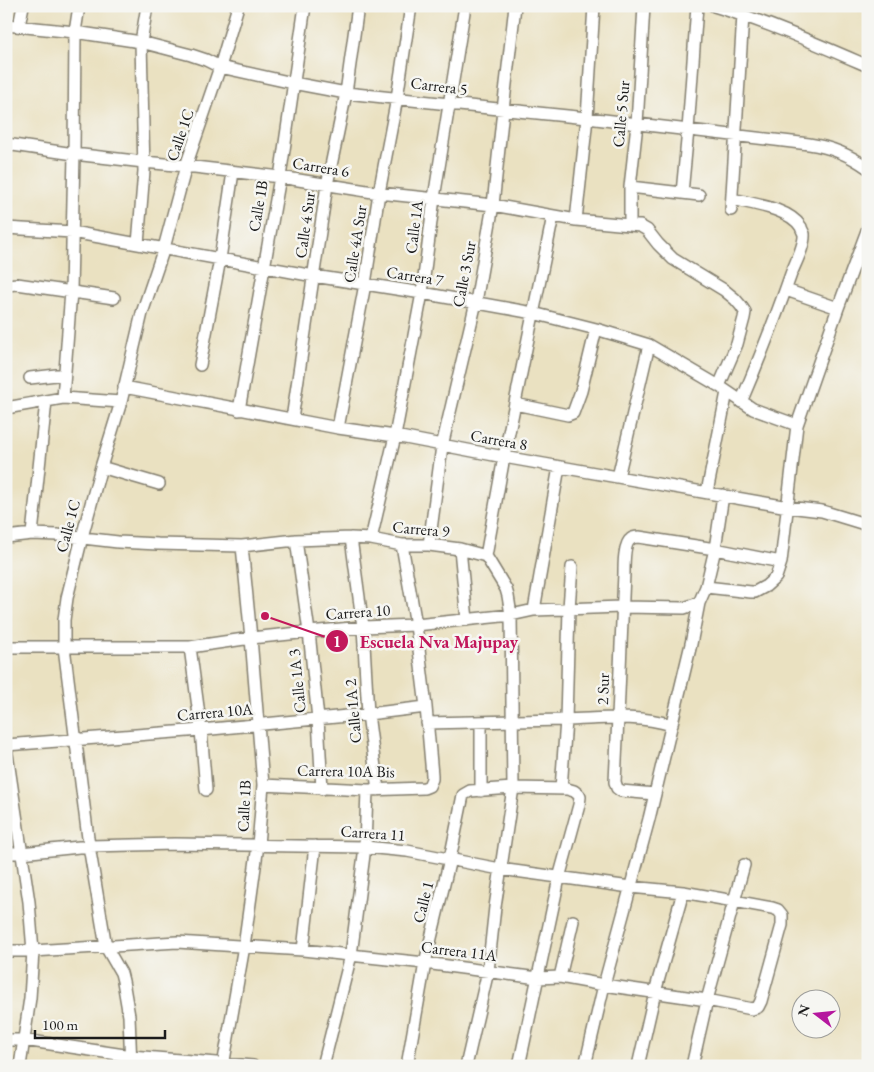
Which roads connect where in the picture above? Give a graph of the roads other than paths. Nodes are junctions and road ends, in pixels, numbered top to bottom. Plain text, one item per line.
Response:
1 (23, 6) edge
2 (79, 6) edge
3 (147, 6) edge
4 (238, 6) edge
5 (305, 6) edge
6 (358, 6) edge
7 (411, 6) edge
8 (464, 6) edge
9 (516, 6) edge
10 (594, 6) edge
11 (644, 6) edge
12 (697, 6) edge
13 (714, 6) edge
14 (743, 15) junction
15 (6, 25) edge
16 (19, 26) junction
17 (75, 32) junction
18 (141, 42) junction
19 (868, 66) edge
20 (220, 67) junction
21 (293, 84) junction
22 (346, 93) junction
23 (396, 98) junction
24 (449, 104) junction
25 (503, 110) junction
26 (588, 118) junction
27 (637, 124) junction
28 (688, 130) junction
29 (736, 134) junction
30 (6, 144) edge
31 (74, 154) junction
32 (144, 162) junction
33 (186, 166) junction
34 (868, 168) edge
35 (233, 172) junction
36 (280, 177) junction
37 (327, 185) junction
38 (630, 187) junction
39 (379, 193) junction
40 (682, 193) junction
41 (699, 195) dead end
42 (434, 198) junction
43 (493, 205) junction
44 (553, 216) junction
45 (576, 220) junction
46 (630, 225) junction
47 (6, 228) edge
48 (868, 228) edge
49 (72, 232) junction
50 (138, 244) junction
51 (164, 248) junction
52 (220, 259) junction
53 (264, 266) junction
54 (314, 276) junction
55 (365, 284) junction
56 (6, 285) edge
57 (786, 290) junction
58 (71, 291) junction
59 (422, 293) junction
60 (114, 298) dead end
61 (476, 302) junction
62 (838, 308) junction
63 (534, 313) junction
64 (596, 329) junction
65 (649, 345) junction
66 (200, 366) dead end
67 (65, 374) junction
68 (30, 378) dead end
69 (124, 387) junction
70 (723, 389) junction
71 (63, 398) junction
72 (46, 401) junction
73 (121, 402) junction
74 (742, 402) junction
75 (515, 404) junction
76 (6, 408) edge
77 (239, 410) junction
78 (292, 419) junction
79 (797, 426) junction
80 (338, 428) junction
81 (395, 436) junction
82 (442, 446) junction
83 (504, 457) junction
84 (101, 467) junction
85 (559, 467) junction
86 (618, 477) junction
87 (158, 484) dead end
88 (707, 492) junction
89 (723, 495) junction
90 (788, 507) junction
91 (868, 525) edge
92 (32, 534) junction
93 (6, 537) edge
94 (82, 537) junction
95 (351, 538) junction
96 (371, 539) junction
97 (296, 540) junction
98 (402, 545) junction
99 (429, 545) junction
100 (242, 546) junction
101 (460, 548) junction
102 (715, 549) junction
103 (486, 556) junction
104 (781, 562) junction
105 (572, 567) dead end
106 (706, 587) junction
107 (700, 603) junction
108 (622, 607) junction
109 (569, 608) junction
110 (534, 610) junction
111 (511, 615) junction
112 (467, 620) junction
113 (416, 625) junction
114 (362, 627) junction
115 (309, 632) junction
116 (251, 638) junction
117 (6, 647) edge
118 (64, 647) junction
119 (190, 647) junction
120 (426, 708) junction
121 (368, 714) junction
122 (618, 718) junction
123 (318, 719) junction
124 (566, 720) junction
125 (512, 721) junction
126 (481, 722) junction
127 (427, 723) junction
128 (259, 724) junction
129 (672, 725) junction
130 (201, 730) junction
131 (76, 739) junction
132 (6, 746) edge
133 (263, 785) junction
134 (322, 788) junction
135 (513, 788) junction
136 (561, 789) junction
137 (206, 790) dead end
138 (373, 790) junction
139 (482, 790) junction
140 (655, 794) junction
141 (258, 845) junction
142 (89, 846) junction
143 (316, 846) junction
144 (365, 847) junction
145 (6, 853) edge
146 (21, 853) junction
147 (450, 859) junction
148 (744, 865) dead end
149 (500, 869) junction
150 (560, 878) junction
151 (630, 887) junction
152 (683, 892) junction
153 (734, 901) junction
154 (573, 921) dead end
155 (244, 946) junction
156 (106, 947) junction
157 (303, 950) junction
158 (6, 951) edge
159 (33, 951) junction
160 (352, 955) junction
161 (425, 963) junction
162 (488, 971) junction
163 (560, 977) junction
164 (538, 978) junction
165 (604, 985) junction
166 (655, 992) junction
167 (707, 1000) junction
168 (6, 1040) edge
169 (24, 1040) junction
170 (131, 1061) edge
171 (223, 1064) edge
172 (20, 1066) edge
173 (253, 1066) edge
174 (323, 1066) edge
175 (407, 1066) edge
176 (466, 1066) edge
177 (519, 1066) edge
178 (585, 1066) edge
179 (638, 1066) edge
180 (692, 1066) edge

1 - 16 street
2 - 17 street
3 - 18 street
4 - 20 street, Calle 1C
5 - 21 street, Calle 1B
6 - 22 street, Calle 4 Sur
7 - 23 street, Calle 4A Sur
8 - 24 street, Calle 1A
9 - 25 street, Calle 3 Sur
10 - 26 street
11 - 27 street, Calle 5 Sur
12 - 28 street
13 - 14 street
14 - 19 street
14 - 29 street
15 - 16 street, Carrera 5
16 - 17 street, Carrera 5
17 - 18 street, Carrera 5
17 - 31 street
18 - 20 street, Carrera 5
18 - 32 street
20 - 21 street, Carrera 5
20 - 33 street, Calle 1C
21 - 22 street, Carrera 5
21 - 36 street, Calle 1B
22 - 23 street, Carrera 5
22 - 37 street, Calle 4 Sur
23 - 24 street, Carrera 5
23 - 39 street, Calle 4A Sur
24 - 25 street, Carrera 5
24 - 42 street, Calle 1A
25 - 26 street, Carrera 5
25 - 43 street, Calle 3 Sur
26 - 27 street, Carrera 5
26 - 45 street
27 - 28 street, Carrera 5
27 - 38 street, Calle 5 Sur
28 - 29 street, Carrera 5
28 - 40 street
29 - 34 street, Carrera 5
29 - 57 street
30 - 31 street, Carrera 6
31 - 32 street, Carrera 6
31 - 49 street
32 - 33 street, Carrera 6
32 - 50 street
33 - 35 street, Carrera 6
33 - 51 street, Calle 1C
35 - 36 street, Carrera 6
35 - 52 street
36 - 37 street, Carrera 6
36 - 53 street, Calle 1B
37 - 39 street, Carrera 6
37 - 54 street, Calle 4 Sur
38 - 40 street
38 - 46 street, Calle 5 Sur
39 - 42 street, Carrera 6
39 - 55 street, Calle 4A Sur
40 - 41 street
42 - 43 street, Carrera 6
42 - 59 street, Calle 1A
43 - 44 street, Carrera 6
43 - 61 street, Calle 3 Sur
44 - 45 street, Carrera 6
44 - 63 street
45 - 46 street, Carrera 6
46 - 70 street
47 - 49 street, Carrera 7
48 - 62 street
49 - 50 street, Carrera 7
49 - 58 street
50 - 51 street, Carrera 7
51 - 52 street, Carrera 7
51 - 69 street, Calle 1C
52 - 53 street, Carrera 7
52 - 66 street
53 - 54 street, Carrera 7
53 - 77 street, Calle 1B
54 - 55 street, Carrera 7
54 - 78 street, Calle 4 Sur
55 - 59 street, Carrera 7
55 - 80 street, Calle 4A Sur
56 - 58 street
57 - 62 street
57 - 74 street
58 - 60 street
58 - 67 street
59 - 61 street, Carrera 7
59 - 81 street, Calle 1A
61 - 63 street, Carrera 7
61 - 82 street, Calle 3 Sur
62 - 79 street
63 - 64 street, Carrera 7
63 - 75 street
64 - 65 street, Carrera 7
64 - 75 street
65 - 70 street, Carrera 7
65 - 86 street
67 - 68 street
67 - 71 street
69 - 73 street, Calle 1C
69 - 77 street, Carrera 8
70 - 74 street, Carrera 7
70 - 88 street
71 - 72 street
71 - 73 street
72 - 76 street
72 - 92 street
73 - 84 street, Calle 1C
74 - 79 street, Carrera 7
75 - 83 street
77 - 78 street, Carrera 8
78 - 80 street, Carrera 8
79 - 90 street
80 - 81 street, Carrera 8
81 - 82 street, Carrera 8
81 - 96 street, Calle 1A
82 - 83 street, Carrera 8
82 - 99 street, Calle 3 Sur
83 - 85 street, Carrera 8
83 - 103 street
84 - 87 street
84 - 94 street, Calle 1C
85 - 86 street, Carrera 8
85 - 110 street
86 - 88 street, Carrera 8
88 - 89 street, Carrera 8
89 - 90 street, Carrera 8
89 - 102 street
90 - 91 street, Carrera 8
90 - 104 street
92 - 93 street, Carrera 9
92 - 94 street, Carrera 9
94 - 100 street, Carrera 9
94 - 118 street, Calle 1C
95 - 96 street, Carrera 9
95 - 97 street, Carrera 9
95 - 114 street, Calle 1A 2
96 - 98 street, Carrera 9
97 - 100 street, Carrera 9
97 - 115 street, Calle 1A 3
98 - 99 street, Carrera 9
98 - 113 street
99 - 101 street, Carrera 9
100 - 116 street, Calle 1B
101 - 103 street, Carrera 9
101 - 112 street
102 - 104 street
102 - 106 street
102 - 108 street, 2 Sur
103 - 111 street
104 - 106 street
105 - 109 street
106 - 107 street
107 - 108 street, Carrera 10
107 - 129 street
108 - 109 street, Carrera 10
108 - 122 street, 2 Sur
109 - 110 street, Carrera 10
109 - 124 street
110 - 111 street, Carrera 10
111 - 112 street, Carrera 10
111 - 125 street
112 - 113 street, Carrera 10
113 - 114 street, Carrera 10
113 - 120 street
114 - 115 street, Carrera 10
114 - 121 street, Calle 1A 2
115 - 116 street, Carrera 10
115 - 123 street, Calle 1A 3
116 - 119 street, Carrera 10
116 - 128 street, Calle 1B
117 - 118 street, Carrera 10
118 - 119 street, Carrera 10
118 - 131 street, Calle 1C
119 - 130 street
120 - 121 street, Carrera 10A
120 - 127 street
121 - 123 street, Carrera 10A
121 - 138 street, Calle 1A 2
122 - 124 street
122 - 129 street
122 - 140 street, 2 Sur
123 - 128 street, Carrera 10A
123 - 134 street, Calle 1A 3
124 - 125 street
124 - 136 street
125 - 126 street
125 - 135 street
126 - 127 street
126 - 139 street
127 - 138 street, Carrera 10A Bis
128 - 130 street, Carrera 10A
128 - 133 street, Calle 1B
129 - 140 street
130 - 131 street, Carrera 10A
130 - 137 street
131 - 132 street, Carrera 10A
131 - 142 street, Calle 1C
132 - 146 street
133 - 134 street, Carrera 10A Bis
133 - 141 street, Calle 1B
134 - 138 street, Carrera 10A Bis
135 - 136 street
135 - 139 street
135 - 149 street
136 - 150 street
138 - 144 street, Calle 1A 2
139 - 147 street, Calle 1
140 - 151 street
141 - 142 street, Carrera 11
141 - 143 street, Carrera 11
141 - 155 street, Calle 1B
142 - 146 street, Carrera 11
142 - 156 street, Calle 1C
143 - 144 street, Carrera 11
143 - 157 street
144 - 147 street, Carrera 11
144 - 160 street, Calle 1A 2
145 - 146 street, Carrera 11
146 - 159 street
147 - 149 street, Carrera 11
147 - 161 street, Calle 1
148 - 153 street
149 - 150 street, Carrera 11
149 - 162 street
150 - 151 street, Carrera 11
150 - 164 street
151 - 152 street, Carrera 11
151 - 165 street
152 - 153 street, Carrera 11
152 - 166 street
153 - 167 street
153 - 167 street, Carrera 11A
154 - 163 street
155 - 156 street, Carrera 11A
155 - 157 street, Carrera 11A
155 - 171 street, Calle 1B
156 - 159 street, Carrera 11A
156 - 170 street, Calle 1C
157 - 160 street, Carrera 11A
158 - 159 street, Carrera 11A
159 - 169 street
160 - 161 street, Carrera 11A
160 - 174 street, Calle 1A 2
161 - 162 street, Carrera 11A
161 - 175 street, Calle 1
162 - 164 street, Carrera 11A
162 - 176 street
163 - 164 street, Carrera 11A
163 - 165 street, Carrera 11A
164 - 177 street
165 - 166 street, Carrera 11A
165 - 178 street
166 - 167 street, Carrera 11A
166 - 179 street
167 - 180 street
168 - 169 street
169 - 170 street
169 - 172 street
170 - 171 street
171 - 173 street

